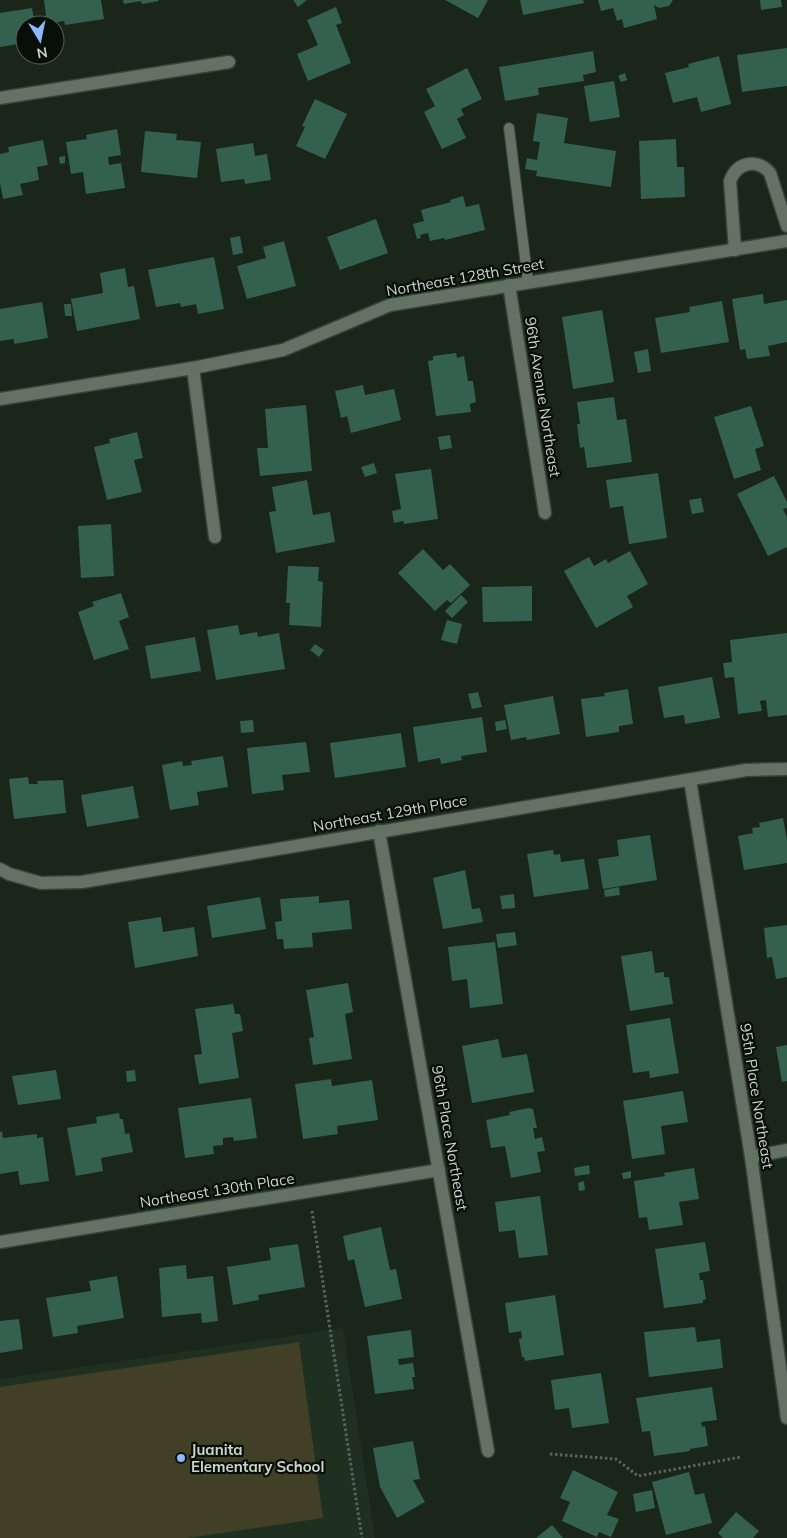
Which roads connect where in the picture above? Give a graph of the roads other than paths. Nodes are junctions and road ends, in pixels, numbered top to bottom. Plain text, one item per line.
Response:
1 (229, 62) dead end
2 (0, 98) edge
3 (509, 128) dead end
4 (787, 226) edge
5 (787, 241) edge
6 (736, 250) junction
7 (528, 282) junction
8 (509, 285) junction
9 (193, 368) junction
10 (0, 399) edge
11 (545, 513) dead end
12 (215, 537) dead end
13 (787, 769) edge
14 (690, 780) junction
15 (379, 831) junction
16 (0, 869) edge
17 (787, 1150) edge
18 (751, 1157) junction
19 (439, 1170) junction
20 (0, 1242) edge
21 (787, 1418) edge
22 (488, 1451) dead end

1 - 2 street
3 - 7 lane
4 - 6 street
5 - 6 street, Northeast 128th Street
6 - 7 street, Northeast 128th Street
7 - 8 street, Northeast 128th Street
8 - 9 street, Northeast 128th Street
8 - 11 street, 96th Avenue Northeast
9 - 10 street, Northeast 128th Street
9 - 12 street
13 - 14 street, Northeast 129th Place
14 - 15 street, Northeast 129th Place
14 - 18 street, 95th Place Northeast
15 - 16 street, Northeast 129th Place
15 - 19 street, 96th Place Northeast
17 - 18 street
18 - 21 street, 95th Place Northeast
19 - 20 street, Northeast 130th Place
19 - 22 street, 96th Place Northeast

